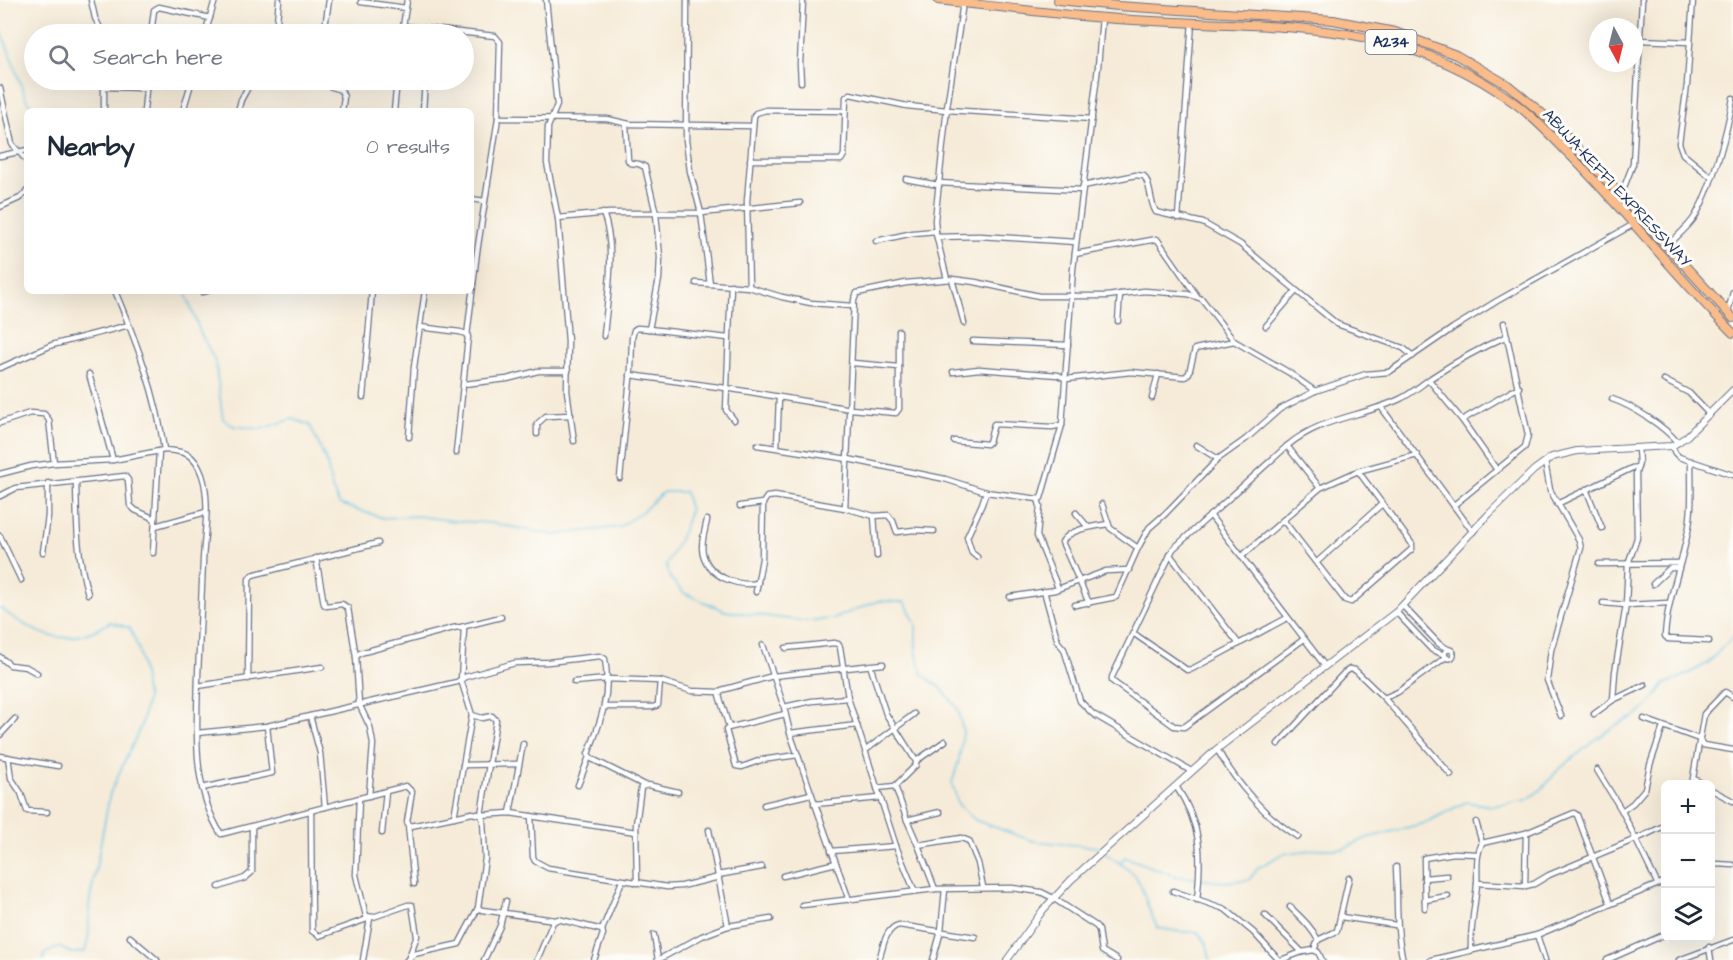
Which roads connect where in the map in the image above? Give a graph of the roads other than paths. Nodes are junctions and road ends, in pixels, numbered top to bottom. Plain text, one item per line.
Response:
1 (91, 0) edge
2 (215, 0) edge
3 (279, 0) edge
4 (329, 0) edge
5 (407, 0) edge
6 (546, 0) edge
7 (687, 0) edge
8 (803, 0) edge
9 (938, 0) edge
10 (1058, 0) edge
11 (1642, 0) edge
12 (1693, 0) edge
13 (1075, 1) edge
14 (361, 2) dead end
15 (963, 3) junction
16 (406, 8) junction
17 (1251, 14) junction
18 (1102, 17) junction
19 (210, 18) junction
20 (1641, 18) edge
21 (1192, 22) junction
22 (98, 24) edge
23 (152, 24) edge
24 (208, 24) edge
25 (276, 24) edge
26 (325, 24) edge
27 (403, 24) edge
28 (1250, 25) junction
29 (474, 33) edge
30 (1643, 40) edge
31 (1690, 42) junction
32 (1638, 72) edge
33 (801, 82) dead end
34 (0, 88) edge
35 (104, 90) edge
36 (146, 90) edge
37 (189, 90) edge
38 (246, 90) edge
39 (341, 90) edge
40 (396, 90) edge
41 (424, 90) edge
42 (1733, 98) edge
43 (104, 108) edge
44 (144, 108) edge
45 (184, 108) edge
46 (239, 108) edge
47 (342, 108) edge
48 (394, 108) edge
49 (423, 108) edge
50 (947, 110) junction
51 (845, 111) junction
52 (552, 117) junction
53 (498, 118) junction
54 (1092, 119) junction
55 (626, 124) junction
56 (686, 124) junction
57 (753, 126) junction
58 (24, 151) edge
59 (18, 153) junction
60 (0, 156) edge
61 (24, 158) edge
62 (750, 160) junction
63 (1711, 177) junction
64 (906, 179) dead end
65 (938, 184) junction
66 (1082, 188) junction
67 (24, 194) edge
68 (1622, 195) junction
69 (474, 199) edge
70 (486, 201) junction
71 (801, 203) dead end
72 (0, 207) edge
73 (747, 210) junction
74 (603, 213) junction
75 (701, 213) junction
76 (656, 214) junction
77 (558, 218) junction
78 (1178, 218) junction
79 (1634, 224) junction
80 (936, 231) junction
81 (937, 237) junction
82 (876, 241) dead end
83 (1076, 242) junction
84 (1667, 246) junction
85 (1075, 254) junction
86 (474, 277) edge
87 (950, 279) junction
88 (696, 283) dead end
89 (710, 284) junction
90 (731, 285) junction
91 (749, 287) junction
92 (1296, 291) junction
93 (1733, 292) edge
94 (116, 294) edge
95 (372, 294) edge
96 (425, 294) edge
97 (472, 294) edge
98 (1120, 294) junction
99 (1071, 296) junction
100 (1197, 296) junction
101 (854, 306) junction
102 (1730, 315) edge
103 (1118, 321) dead end
104 (964, 323) dead end
105 (1504, 323) dead end
106 (129, 325) junction
107 (1266, 326) dead end
108 (420, 327) junction
109 (649, 329) junction
110 (899, 331) dead end
111 (1733, 333) edge
112 (467, 336) junction
113 (604, 336) dead end
114 (1507, 336) junction
115 (728, 338) junction
116 (973, 341) dead end
117 (1234, 341) junction
118 (1068, 345) junction
119 (1413, 356) junction
120 (853, 363) junction
121 (899, 367) junction
122 (0, 368) edge
123 (568, 371) junction
124 (953, 372) dead end
125 (89, 374) dead end
126 (1158, 374) junction
127 (630, 375) junction
128 (1066, 379) junction
129 (1429, 380) junction
130 (1664, 380) dead end
131 (464, 384) junction
132 (1519, 387) junction
133 (726, 388) junction
134 (1733, 390) edge
135 (1315, 391) junction
136 (363, 397) dead end
137 (779, 398) junction
138 (1152, 398) dead end
139 (1612, 399) dead end
140 (1381, 407) junction
141 (851, 409) junction
142 (1710, 415) junction
143 (571, 416) junction
144 (734, 420) dead end
145 (1462, 420) junction
146 (0, 423) edge
147 (1062, 425) junction
148 (537, 434) dead end
149 (409, 437) dead end
150 (574, 441) dead end
151 (954, 441) dead end
152 (1675, 444) junction
153 (757, 445) dead end
154 (1196, 445) dead end
155 (1287, 446) junction
156 (777, 447) junction
157 (1638, 448) junction
158 (161, 450) junction
159 (456, 453) dead end
160 (1417, 455) junction
161 (848, 459) junction
162 (1218, 459) junction
163 (112, 460) junction
164 (1691, 461) junction
165 (1545, 462) junction
166 (54, 463) junction
167 (1638, 467) junction
168 (1497, 470) junction
169 (1358, 471) junction
170 (0, 474) edge
171 (1733, 475) edge
172 (620, 478) dead end
173 (76, 480) junction
174 (48, 483) junction
175 (1320, 488) junction
176 (1586, 489) junction
177 (986, 492) junction
178 (0, 495) edge
179 (1038, 500) junction
180 (763, 503) junction
181 (1102, 504) dead end
182 (1382, 504) junction
183 (1557, 504) junction
184 (1454, 505) junction
185 (740, 506) dead end
186 (845, 508) junction
187 (206, 512) junction
188 (1076, 513) dead end
189 (1210, 515) junction
190 (874, 516) junction
191 (155, 519) junction
192 (707, 520) dead end
193 (1283, 520) junction
194 (1108, 524) junction
195 (154, 526) junction
196 (1089, 527) junction
197 (1602, 528) dead end
198 (934, 531) dead end
199 (1473, 532) junction
200 (0, 536) edge
201 (378, 543) dead end
202 (1138, 548) junction
203 (43, 552) dead end
204 (153, 553) dead end
205 (1170, 555) junction
206 (877, 556) dead end
207 (1242, 556) junction
208 (977, 557) dead end
209 (316, 558) junction
210 (1317, 562) junction
211 (1599, 564) dead end
212 (1628, 564) junction
213 (1680, 566) junction
214 (1129, 570) junction
215 (21, 580) dead end
216 (1079, 580) junction
217 (758, 583) junction
218 (1653, 584) dead end
219 (1058, 588) junction
220 (1044, 591) junction
221 (756, 592) dead end
222 (88, 594) dead end
223 (1010, 597) dead end
224 (1089, 603) junction
225 (1603, 603) dead end
226 (1669, 603) junction
227 (1075, 605) dead end
228 (1626, 605) junction
229 (1403, 606) junction
230 (1396, 612) junction
231 (501, 617) dead end
232 (1287, 618) junction
233 (461, 627) junction
234 (1132, 633) junction
235 (1304, 639) junction
236 (1709, 641) dead end
237 (1239, 644) junction
238 (763, 645) dead end
239 (786, 648) dead end
240 (1448, 649) junction
241 (1445, 656) junction
242 (0, 657) edge
243 (356, 657) junction
244 (883, 664) dead end
245 (870, 665) junction
246 (1325, 666) junction
247 (322, 667) dead end
248 (843, 667) junction
249 (37, 673) dead end
250 (773, 676) junction
251 (248, 679) junction
252 (608, 679) junction
253 (461, 680) junction
254 (660, 681) junction
255 (574, 682) dead end
256 (198, 686) junction
257 (1646, 686) dead end
258 (719, 692) junction
259 (1733, 697) edge
260 (848, 698) junction
261 (1384, 698) junction
262 (1613, 700) junction
263 (359, 704) junction
264 (604, 707) junction
265 (784, 707) junction
266 (785, 714) junction
267 (914, 714) dead end
268 (1594, 714) dead end
269 (472, 715) junction
270 (310, 716) junction
271 (1561, 716) dead end
272 (15, 719) dead end
273 (1644, 719) dead end
274 (857, 725) junction
275 (267, 726) junction
276 (729, 727) junction
277 (1663, 727) junction
278 (894, 729) junction
279 (790, 733) junction
280 (197, 734) junction
281 (0, 735) edge
282 (1700, 739) junction
283 (945, 741) dead end
284 (523, 744) dead end
285 (1278, 744) dead end
286 (1217, 749) junction
287 (866, 750) junction
288 (1733, 750) edge
289 (798, 755) junction
290 (0, 756) edge
291 (8, 757) junction
292 (589, 757) junction
293 (916, 761) junction
294 (490, 764) junction
295 (463, 765) junction
296 (519, 765) junction
297 (57, 766) dead end
298 (1597, 770) dead end
299 (1191, 771) junction
300 (1451, 775) dead end
301 (1693, 780) edge
302 (578, 785) dead end
303 (644, 785) junction
304 (895, 786) junction
305 (1176, 786) junction
306 (202, 788) junction
307 (877, 788) junction
308 (386, 791) junction
309 (678, 792) dead end
310 (1715, 792) edge
311 (811, 794) junction
312 (369, 796) junction
313 (359, 798) junction
314 (880, 798) junction
315 (1733, 801) edge
316 (814, 804) junction
317 (764, 805) dead end
318 (325, 807) junction
319 (310, 811) junction
320 (1622, 811) junction
321 (47, 812) dead end
322 (939, 812) dead end
323 (510, 813) junction
324 (481, 815) junction
325 (531, 816) junction
326 (454, 817) junction
327 (907, 820) junction
328 (1476, 822) dead end
329 (408, 825) junction
330 (252, 826) junction
331 (1661, 827) edge
332 (709, 830) dead end
333 (636, 832) junction
334 (382, 833) dead end
335 (1526, 833) junction
336 (1298, 837) dead end
337 (1635, 839) junction
338 (1482, 843) junction
339 (896, 846) junction
340 (918, 846) junction
341 (831, 851) junction
342 (1477, 854) junction
343 (1592, 857) junction
344 (836, 863) junction
345 (1715, 865) edge
346 (1733, 865) edge
347 (762, 867) dead end
348 (1396, 867) dead end
349 (718, 876) junction
350 (783, 876) dead end
351 (1448, 876) dead end
352 (1349, 878) dead end
353 (1424, 878) junction
354 (622, 880) junction
355 (1661, 882) edge
356 (637, 883) junction
357 (1477, 883) junction
358 (1657, 883) junction
359 (414, 884) dead end
360 (1525, 886) junction
361 (219, 887) dead end
362 (983, 887) junction
363 (935, 889) junction
364 (945, 889) junction
365 (1173, 891) dead end
366 (915, 892) junction
367 (1448, 896) dead end
368 (1053, 898) junction
369 (849, 900) junction
370 (1197, 900) junction
371 (1425, 900) junction
372 (506, 901) dead end
373 (1610, 903) junction
374 (802, 905) dead end
375 (1290, 907) dead end
376 (478, 908) junction
377 (1425, 908) dead end
378 (504, 913) junction
379 (1265, 915) dead end
380 (1341, 917) junction
381 (369, 918) junction
382 (771, 919) dead end
383 (555, 920) junction
384 (1396, 925) junction
385 (728, 926) junction
386 (602, 930) junction
387 (941, 931) junction
388 (654, 935) dead end
389 (1536, 935) junction
390 (1661, 935) edge
391 (130, 937) dead end
392 (975, 937) dead end
393 (1318, 940) junction
394 (1733, 940) edge
395 (1709, 947) junction
396 (1314, 950) junction
397 (1469, 951) junction
398 (1302, 952) junction
399 (408, 958) edge
400 (1115, 959) edge
401 (157, 960) edge
402 (363, 960) edge
403 (484, 960) edge
404 (537, 960) edge
405 (594, 960) edge
406 (658, 960) edge
407 (879, 960) edge
408 (933, 960) edge
409 (1007, 960) edge
410 (1280, 960) edge
411 (1322, 960) edge
412 (1403, 960) edge
413 (1431, 960) edge
414 (1469, 960) edge
415 (1545, 960) edge
416 (1607, 960) edge
417 (1678, 960) edge
418 (1711, 960) edge

1 - 22 street
2 - 19 street
3 - 25 street
4 - 26 street
5 - 16 street
6 - 52 street
7 - 56 street
8 - 33 street
9 - 15 highway, ABUJA-KEFFI EXPRESSWAY / A234
10 - 13 highway, ABUJA-KEFFI EXPRESSWAY / A234
11 - 20 street
12 - 31 street
13 - 17 highway, ABUJA-KEFFI EXPRESSWAY / A234
14 - 16 street
15 - 18 highway, ABUJA-KEFFI EXPRESSWAY / A234
15 - 50 street
16 - 27 street
17 - 28 highway
17 - 68 highway, ABUJA-KEFFI EXPRESSWAY / A234
18 - 21 highway, ABUJA-KEFFI EXPRESSWAY / A234
18 - 54 street
19 - 23 street
19 - 24 street
21 - 28 highway, ABUJA-KEFFI EXPRESSWAY / A234
21 - 78 street
28 - 79 highway, ABUJA-KEFFI EXPRESSWAY / A234
29 - 53 street
30 - 31 street
31 - 63 street
32 - 68 street
34 - 59 street
35 - 43 street
36 - 44 street
37 - 45 street
38 - 46 street
39 - 47 street
40 - 48 street
41 - 49 street
42 - 63 street
50 - 51 street
50 - 54 street
50 - 65 street
51 - 57 street
51 - 62 street
52 - 53 street
52 - 55 street
52 - 77 street
53 - 70 street
54 - 66 street
55 - 56 street
55 - 76 street
56 - 57 street
56 - 75 street
57 - 62 street
58 - 59 street
59 - 60 street
59 - 61 street
62 - 73 street
63 - 84 street
64 - 65 street
65 - 66 street
65 - 80 street
66 - 78 street
66 - 83 street
67 - 72 street
68 - 84 highway, ABUJA-KEFFI EXPRESSWAY / A234
69 - 70 street
70 - 86 street
71 - 73 street
73 - 75 street
73 - 91 street
74 - 76 street
74 - 77 street
74 - 113 street
75 - 76 street
75 - 89 street
76 - 109 street
77 - 123 street
78 - 92 street
79 - 111 highway, ABUJA-KEFFI EXPRESSWAY / A234
79 - 119 street
80 - 81 street
80 - 82 street
81 - 83 street
81 - 87 street
83 - 85 street
84 - 102 highway, ABUJA-KEFFI EXPRESSWAY / A234
85 - 99 street
85 - 100 street
87 - 99 street
87 - 101 street
87 - 104 street
88 - 89 street
89 - 90 street
90 - 91 street
90 - 115 street
91 - 101 street
92 - 107 street
92 - 119 street
93 - 102 street
94 - 106 street
95 - 136 street
96 - 108 street
97 - 112 street
98 - 99 street
98 - 100 street
98 - 103 street
99 - 118 street
100 - 117 street
101 - 120 street
105 - 114 street
106 - 122 street
106 - 158 street
108 - 112 street
108 - 149 street
109 - 115 street
109 - 127 street
110 - 121 street
112 - 131 street
114 - 129 street
114 - 132 street
115 - 133 street
116 - 118 street
117 - 126 street
117 - 135 street
118 - 128 street
119 - 135 street
120 - 121 street
120 - 141 street
121 - 141 street
123 - 131 street
123 - 143 street
124 - 128 street
125 - 163 street
126 - 128 street
126 - 138 street
127 - 133 street
127 - 172 street
128 - 147 street
129 - 140 street
129 - 145 street
130 - 142 street
131 - 159 street
132 - 145 street
132 - 168 street
133 - 137 street
133 - 144 street
134 - 142 street
135 - 162 street
137 - 141 street
137 - 156 street
139 - 152 street
140 - 155 street
140 - 160 street
141 - 161 street
142 - 152 street
143 - 148 street
143 - 150 street
145 - 168 street
146 - 166 street
147 - 151 street
147 - 179 street
152 - 157 street
152 - 164 street
153 - 156 street
154 - 162 street
155 - 175 street
155 - 189 street
156 - 161 street
157 - 165 street
157 - 167 street
158 - 163 street
158 - 187 street
158 - 191 street
160 - 169 street
160 - 184 street
161 - 177 street
161 - 186 street
162 - 202 street
163 - 166 street
164 - 171 street
164 - 213 street
165 - 183 street
165 - 199 street
166 - 170 street
167 - 176 street
167 - 212 street
168 - 184 street
169 - 175 street
169 - 182 street
173 - 174 street
173 - 191 street
173 - 222 street
174 - 178 street
174 - 203 street
175 - 193 street
176 - 183 street
176 - 197 street
177 - 179 street
177 - 208 street
179 - 219 street
180 - 185 street
180 - 186 street
180 - 217 street
181 - 194 street
182 - 210 street
182 - 210 street
183 - 271 street
184 - 199 street
186 - 190 street
187 - 195 street
187 - 256 street
188 - 196 street
189 - 205 street
189 - 207 street
190 - 198 street
190 - 206 street
191 - 195 street
192 - 217 street
193 - 207 street
193 - 210 street
194 - 196 street
194 - 202 street
195 - 204 street
196 - 216 street
199 - 229 street
200 - 215 street
201 - 209 street
202 - 214 street
205 - 234 street
205 - 237 street
207 - 232 street
209 - 243 street
209 - 251 street
211 - 212 street
212 - 213 street
212 - 228 street
213 - 218 street
213 - 226 street
214 - 216 street
214 - 224 street
216 - 219 street
216 - 224 street
217 - 221 street
219 - 220 street
220 - 223 street
220 - 299 street
224 - 227 street
225 - 228 street
226 - 228 street
226 - 236 street
228 - 262 street
229 - 230 street
229 - 240 street
230 - 241 street
230 - 246 street
231 - 233 street
232 - 235 street
232 - 237 street
233 - 243 street
233 - 253 street
234 - 235 street
234 - 237 street
235 - 246 street
238 - 250 street
239 - 248 street
240 - 241 street
240 - 241 street
241 - 261 street
242 - 249 street
243 - 263 street
244 - 245 street
245 - 248 street
245 - 278 street
246 - 286 street
247 - 251 street
248 - 250 street
248 - 260 street
250 - 258 street
250 - 265 street
251 - 256 street
252 - 253 street
252 - 254 street
252 - 255 street
252 - 264 street
253 - 263 street
253 - 269 street
254 - 258 street
254 - 264 street
256 - 280 street
257 - 262 street
258 - 276 street
259 - 282 street
260 - 265 street
260 - 274 street
261 - 285 street
261 - 300 street
262 - 268 street
263 - 270 street
263 - 312 street
264 - 292 street
265 - 266 street
266 - 276 street
266 - 279 street
267 - 278 street
269 - 294 street
269 - 295 street
270 - 275 street
270 - 318 street
272 - 281 street
273 - 277 street
274 - 279 street
274 - 287 street
275 - 280 street
275 - 306 street
276 - 289 street
277 - 282 street
277 - 320 street
278 - 287 street
278 - 293 street
279 - 289 street
280 - 306 street
282 - 288 street
282 - 301 street
283 - 293 street
284 - 296 street
286 - 299 street
286 - 336 street
287 - 307 street
289 - 311 street
290 - 291 street
291 - 297 street
291 - 321 street
292 - 302 street
292 - 303 street
293 - 304 street
294 - 295 street
294 - 296 street
294 - 324 street
295 - 326 street
296 - 323 street
298 - 320 street
299 - 305 street
303 - 309 street
303 - 333 street
304 - 307 street
304 - 327 street
305 - 368 street
305 - 370 street
306 - 330 street
307 - 314 street
308 - 312 street
308 - 329 street
308 - 334 street
310 - 315 street
311 - 316 street
311 - 317 street
312 - 313 street
313 - 318 street
313 - 381 street
314 - 316 street
314 - 339 street
316 - 341 street
318 - 319 street
319 - 330 street
319 - 381 street
320 - 337 street
322 - 327 street
323 - 324 street
323 - 325 street
324 - 326 street
324 - 376 street
325 - 333 street
325 - 354 street
326 - 329 street
327 - 340 street
328 - 338 street
329 - 359 street
330 - 361 street
331 - 337 street
332 - 349 street
333 - 356 street
335 - 338 street
335 - 343 street
335 - 360 street
337 - 343 street
337 - 358 street
338 - 342 street
339 - 341 street
339 - 366 street
340 - 362 street
340 - 363 street
341 - 344 street
342 - 353 street
342 - 357 street
343 - 360 street
343 - 373 street
344 - 350 street
344 - 369 street
345 - 346 street
347 - 349 street
348 - 384 street
349 - 356 street
349 - 385 street
351 - 353 street
352 - 380 street
353 - 371 street
354 - 356 street
354 - 386 street
355 - 358 street
357 - 360 street
357 - 397 street
358 - 373 street
362 - 364 street
362 - 368 street
363 - 364 street
363 - 366 street
364 - 387 street
365 - 370 street
366 - 369 street
367 - 371 street
368 - 400 street
368 - 409 street
369 - 374 street
370 - 410 street
371 - 377 street
372 - 378 street
373 - 389 street
375 - 393 street
376 - 378 street
376 - 399 street
378 - 383 street
378 - 403 street
379 - 398 street
380 - 384 street
380 - 393 street
381 - 399 street
381 - 402 street
382 - 385 street
383 - 386 street
383 - 404 street
384 - 412 street
385 - 406 street
386 - 405 street
387 - 392 street
387 - 407 street
387 - 408 street
388 - 406 street
389 - 397 street
389 - 415 street
390 - 416 street
391 - 401 street
393 - 396 street
394 - 395 street
395 - 417 street
395 - 418 street
396 - 398 street
396 - 411 street
397 - 413 street
397 - 414 street
398 - 410 street

